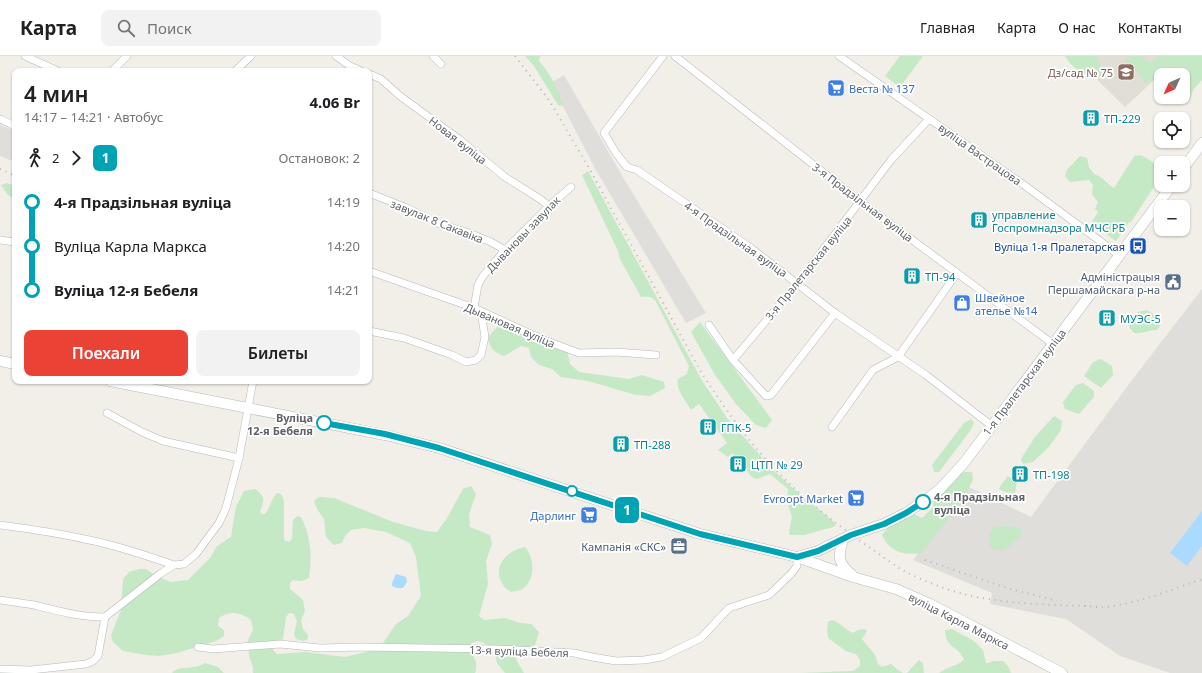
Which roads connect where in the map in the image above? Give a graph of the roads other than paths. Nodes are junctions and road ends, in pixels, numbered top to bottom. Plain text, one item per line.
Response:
1 (25, 56) edge
2 (127, 56) edge
3 (251, 56) edge
4 (336, 56) edge
5 (433, 56) edge
6 (663, 56) edge
7 (675, 56) edge
8 (839, 56) edge
9 (441, 64) dead end
10 (51, 68) edge
11 (115, 68) edge
12 (237, 68) edge
13 (354, 68) edge
14 (372, 75) edge
15 (0, 119) edge
16 (929, 119) junction
17 (12, 125) edge
18 (1202, 143) edge
19 (1190, 160) edge
20 (570, 187) dead end
21 (1167, 192) edge
22 (372, 194) edge
23 (861, 202) junction
24 (549, 206) junction
25 (0, 240) edge
26 (12, 242) edge
27 (505, 250) junction
28 (1119, 255) junction
29 (372, 272) edge
30 (957, 273) junction
31 (798, 283) junction
32 (474, 308) junction
33 (481, 312) junction
34 (835, 313) junction
35 (709, 326) dead end
36 (372, 332) edge
37 (1053, 344) junction
38 (656, 355) dead end
39 (898, 357) junction
40 (733, 360) junction
41 (0, 362) edge
42 (12, 364) edge
43 (125, 384) edge
44 (252, 384) edge
45 (248, 408) junction
46 (107, 412) dead end
47 (992, 426) junction
48 (832, 427) dead end
49 (239, 458) junction
50 (0, 525) edge
51 (843, 539) junction
52 (797, 557) junction
53 (174, 565) junction
54 (853, 577) junction
55 (0, 600) edge
56 (105, 618) junction
57 (198, 647) dead end
58 (0, 669) edge
59 (1062, 673) edge

1 - 10 street
2 - 11 street
3 - 12 street
4 - 13 street
5 - 9 street
6 - 31 street, 4-я Прадзільная вуліца
7 - 23 street, 3-я Прадзільная вуліца
8 - 16 street, вуліца Вастрацова
14 - 24 street, Новая вуліца
15 - 17 street
16 - 23 street, 3-я Пралетарская вуліца
16 - 28 street, вуліца Вастрацова
18 - 19 main road
20 - 24 street, Дывановы завулак
21 - 28 main road, 1-я Пралетарская вуліца
22 - 27 street, завулак 8 Сакавіка
23 - 30 street, 3-я Прадзільная вуліца
23 - 31 street, 3-я Пралетарская вуліца
24 - 27 street, Дывановы завулак
25 - 26 street
27 - 32 street, Дывановы завулак
28 - 37 main road, 1-я Пралетарская вуліца
29 - 32 street, Дывановая вуліца
30 - 37 street, 3-я Прадзільная вуліца
30 - 39 street
31 - 34 street, 4-я Прадзільная вуліца
31 - 40 street, 3-я Пралетарская вуліца
32 - 33 street, Дывановая вуліца
33 - 36 street
33 - 38 street, Дывановая вуліца
34 - 39 street, 4-я Прадзільная вуліца
34 - 40 street
35 - 40 street
37 - 47 main road, 1-я Пралетарская вуліца
39 - 47 street, 4-я Прадзільная вуліца
39 - 48 street
41 - 42 main road
43 - 45 main road, вуліца Карла Маркса
44 - 45 street
45 - 49 street
45 - 52 main road, вуліца Карла Маркса
46 - 49 street
47 - 51 main road, 1-я Пралетарская вуліца
49 - 53 street
50 - 53 street
51 - 52 main road, вуліца Карла Маркса
51 - 54 main road
52 - 54 main road, вуліца Карла Маркса
52 - 57 street, 13-я вуліца Бебеля
53 - 56 street
54 - 59 main road, вуліца Карла Маркса
55 - 56 street
56 - 58 street

